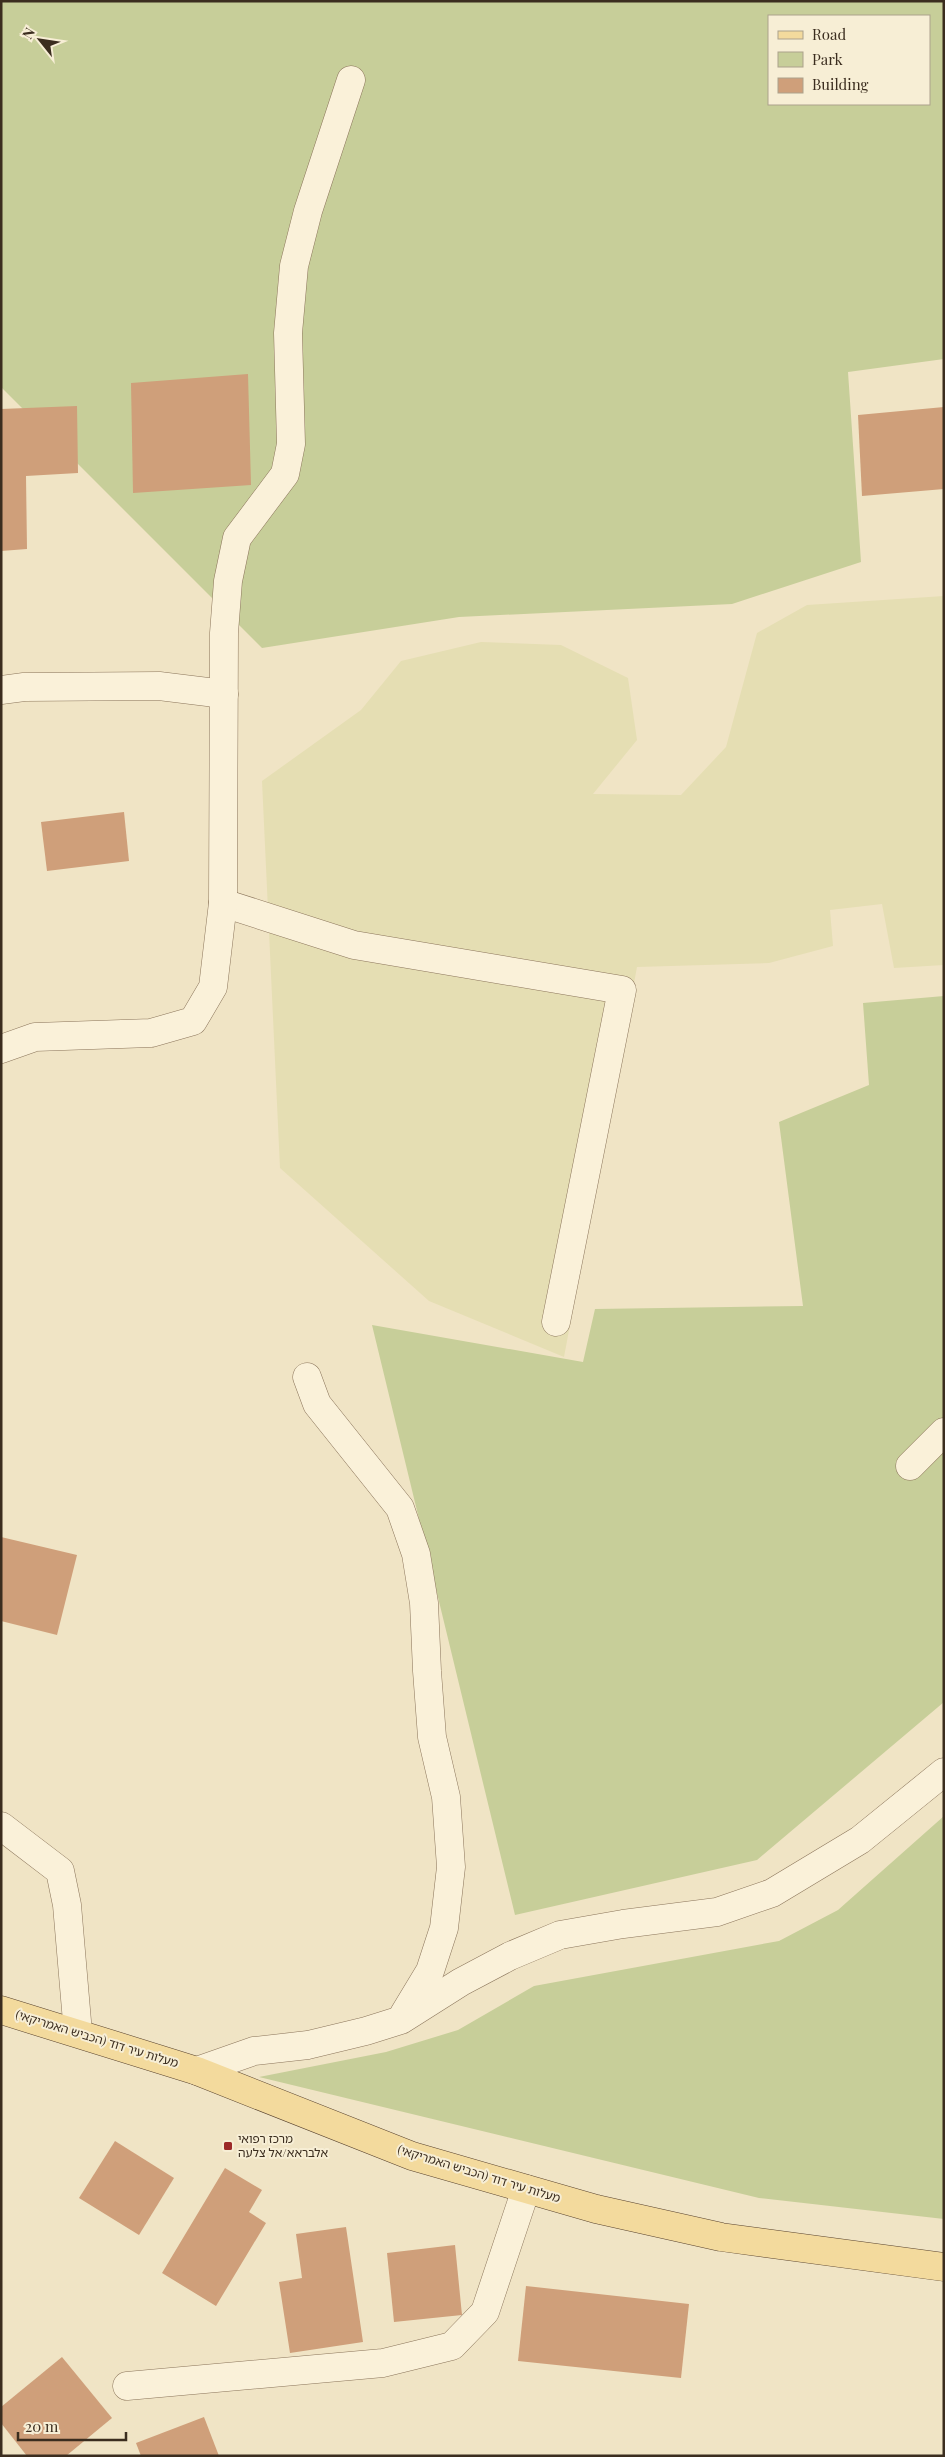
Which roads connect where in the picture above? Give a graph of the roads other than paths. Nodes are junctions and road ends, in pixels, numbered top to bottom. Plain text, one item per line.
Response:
1 (351, 80) dead end
2 (1, 690) edge
3 (224, 694) junction
4 (223, 903) junction
5 (1, 1049) edge
6 (556, 1322) dead end
7 (308, 1377) dead end
8 (944, 1432) edge
9 (910, 1466) dead end
10 (944, 1772) edge
11 (1, 1826) edge
12 (1, 2010) edge
13 (401, 2020) junction
14 (78, 2033) junction
15 (197, 2070) junction
16 (526, 2189) junction
17 (944, 2267) edge
18 (127, 2386) dead end

1 - 3 street
2 - 3 street
3 - 4 street
4 - 5 street
4 - 6 street
7 - 13 street
8 - 9 street
10 - 13 street
11 - 14 street
12 - 14 main road, מעלות עיר דוד (הכביש האמריקאי)
13 - 15 street
14 - 15 main road, מעלות עיר דוד (הכביש האמריקאי)
15 - 16 main road, מעלות עיר דוד (הכביש האמריקאי)
16 - 17 main road, מעלות עיר דוד (הכביש האמריקאי)
16 - 18 street

